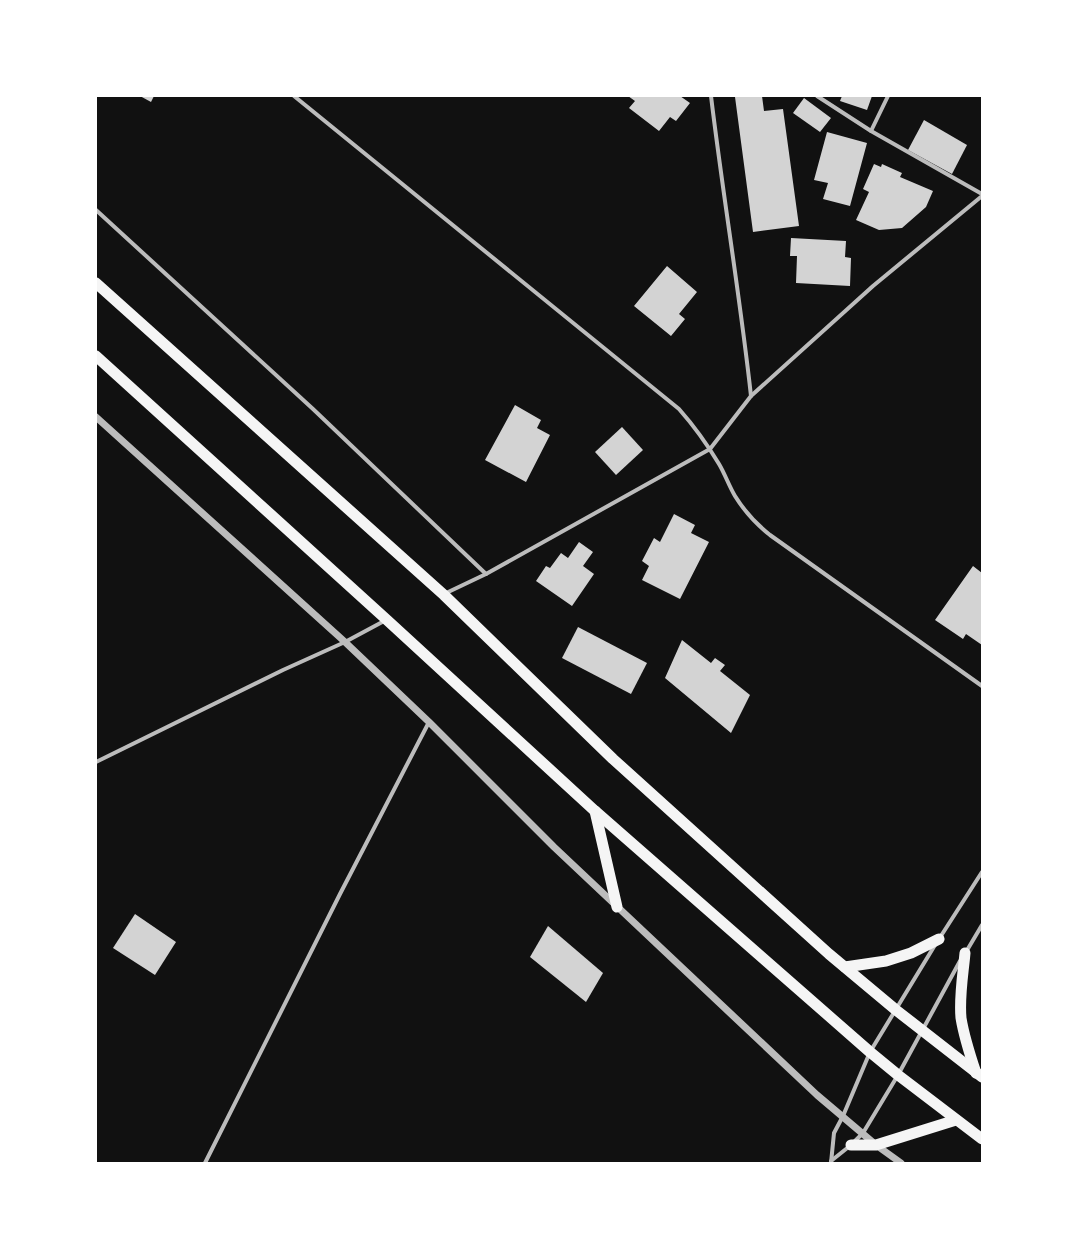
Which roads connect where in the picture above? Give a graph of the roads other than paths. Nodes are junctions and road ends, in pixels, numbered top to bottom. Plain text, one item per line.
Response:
1 (294, 96) edge
2 (711, 96) edge
3 (817, 96) edge
4 (888, 96) edge
5 (870, 131) junction
6 (982, 195) edge
7 (96, 210) edge
8 (96, 283) edge
9 (96, 356) edge
10 (750, 396) junction
11 (96, 417) edge
12 (710, 449) junction
13 (486, 574) junction
14 (444, 595) junction
15 (387, 620) junction
16 (345, 642) junction
17 (982, 686) edge
18 (429, 722) junction
19 (96, 762) edge
20 (595, 811) junction
21 (982, 872) edge
22 (617, 907) junction
23 (982, 925) edge
24 (939, 939) junction
25 (965, 953) junction
26 (845, 967) junction
27 (896, 1010) junction
28 (922, 1030) junction
29 (870, 1052) junction
30 (898, 1075) junction
31 (979, 1075) edge
32 (843, 1116) junction
33 (956, 1120) junction
34 (863, 1133) junction
35 (982, 1139) edge
36 (851, 1145) junction
37 (876, 1145) junction
38 (831, 1162) edge
39 (205, 1163) edge
40 (900, 1163) edge

1 - 12 street
2 - 10 street
3 - 5 street
4 - 5 street
5 - 6 street
6 - 10 street
7 - 13 street
8 - 14 highway
9 - 15 highway
10 - 12 street
11 - 16 street
12 - 13 street
12 - 17 street
13 - 14 street
14 - 26 highway
15 - 16 street
15 - 20 highway
16 - 18 street
16 - 19 street
18 - 22 street
18 - 39 street
20 - 22 highway
20 - 29 highway
21 - 24 street
22 - 32 street
23 - 25 street
24 - 26 highway
24 - 27 street
25 - 28 street
25 - 31 highway
26 - 27 highway
27 - 28 highway
27 - 29 street
28 - 30 street
28 - 31 highway
29 - 30 highway
29 - 32 street
30 - 33 highway
30 - 34 street
32 - 34 street
32 - 38 street
33 - 35 highway
33 - 37 highway
34 - 36 street
34 - 37 street
36 - 37 highway
36 - 38 street
37 - 40 street

